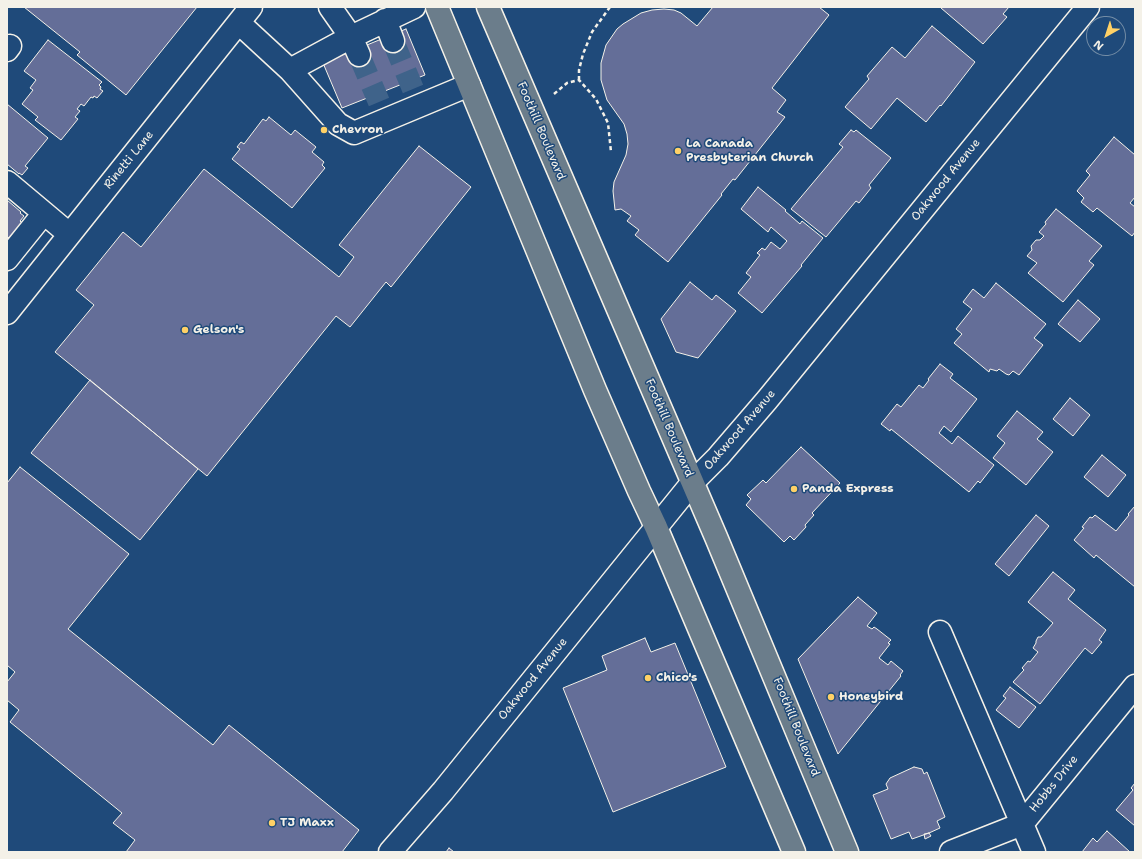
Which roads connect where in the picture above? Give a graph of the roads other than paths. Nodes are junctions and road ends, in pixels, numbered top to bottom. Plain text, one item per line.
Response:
1 (330, 7) edge
2 (414, 7) edge
3 (437, 7) edge
4 (488, 7) edge
5 (1088, 7) edge
6 (245, 15) edge
7 (385, 20) junction
8 (393, 41) tunnel mouth
9 (355, 46) junction
10 (290, 70) junction
11 (469, 85) junction
12 (7, 182) edge
13 (44, 213) junction
14 (70, 234) junction
15 (7, 259) edge
16 (14, 290) edge
17 (7, 313) edge
18 (692, 483) junction
19 (656, 527) junction
20 (940, 632) dead end
21 (1135, 686) edge
22 (1022, 824) junction
23 (390, 852) edge
24 (794, 852) edge
25 (847, 852) edge
26 (951, 852) edge
27 (1034, 852) edge

1 - 9 street
2 - 7 street
3 - 11 main road
4 - 18 main road, Foothill Boulevard
5 - 18 street, Oakwood Avenue
6 - 10 street
6 - 14 street, Rinetti Lane
7 - 8 street
7 - 9 street
9 - 10 street
10 - 11 street
11 - 19 main road
12 - 13 street
13 - 14 street
13 - 15 street
14 - 16 street, Rinetti Lane
16 - 17 street, Rinetti Lane
18 - 19 street, Oakwood Avenue
18 - 25 main road, Foothill Boulevard
19 - 23 street, Oakwood Avenue
19 - 24 main road
20 - 22 street
21 - 22 street, Hobbs Drive
22 - 26 street, Hobbs Drive
22 - 27 street

